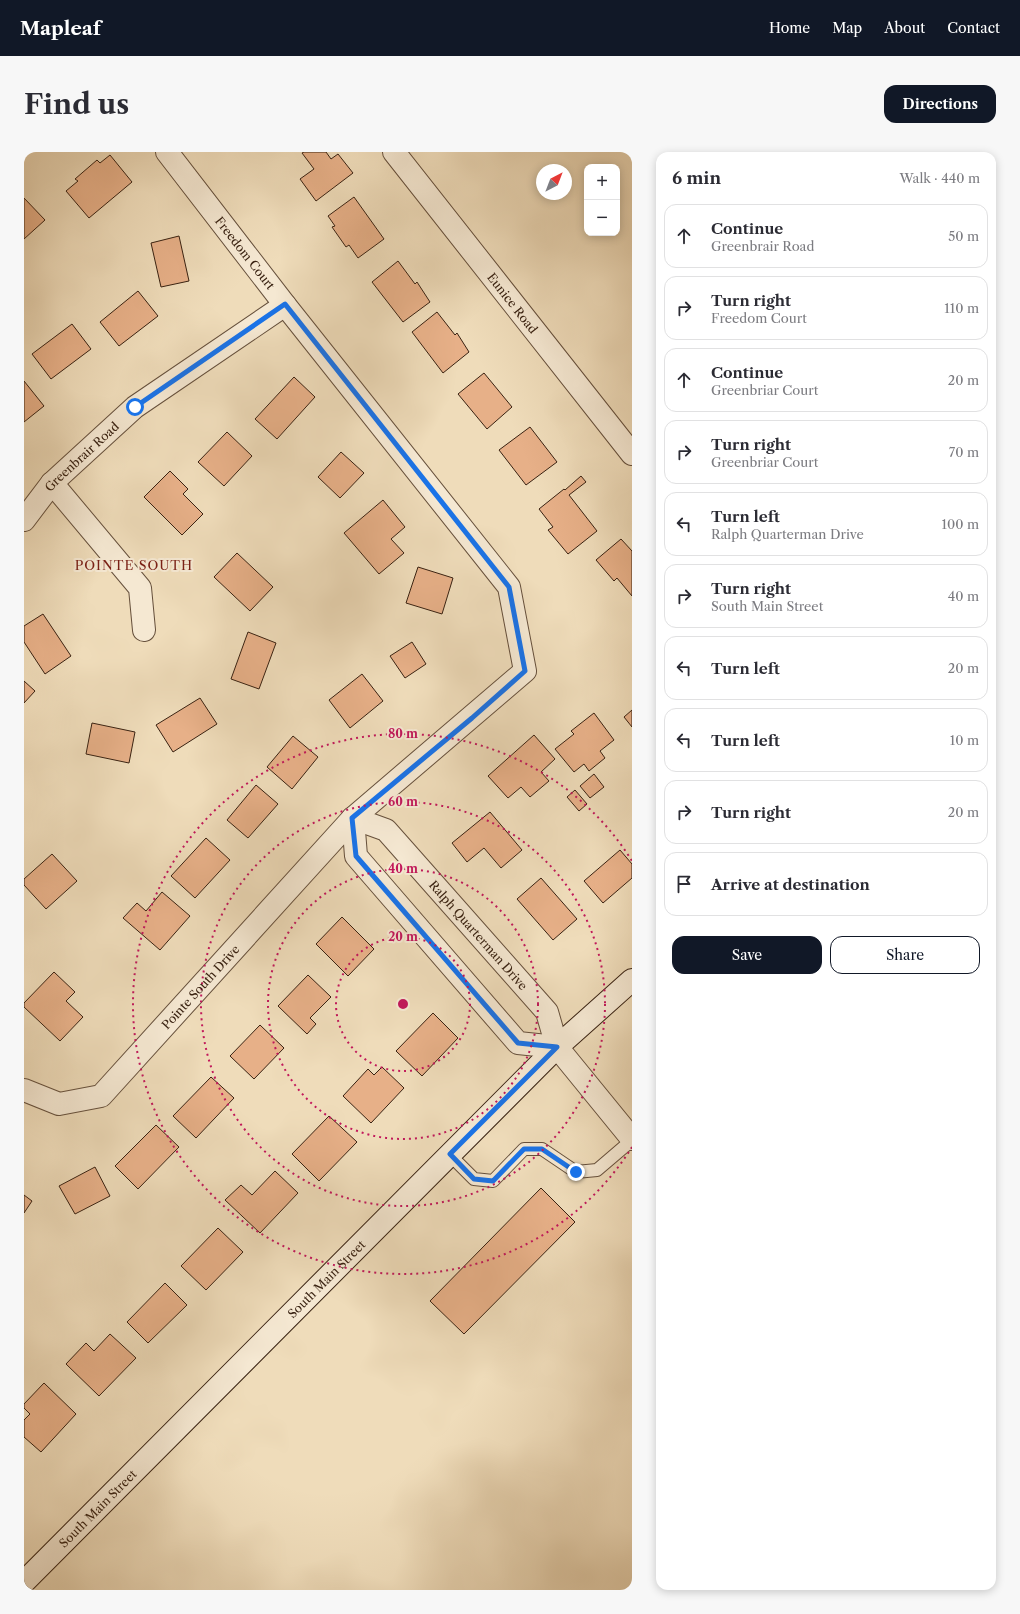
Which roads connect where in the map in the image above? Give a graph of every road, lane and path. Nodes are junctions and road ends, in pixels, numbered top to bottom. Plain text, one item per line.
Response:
1 (167, 152) edge
2 (394, 152) edge
3 (285, 304) junction
4 (632, 454) edge
5 (52, 483) junction
6 (24, 520) edge
7 (512, 600) joint
8 (144, 630) dead end
9 (352, 818) junction
10 (632, 980) edge
11 (557, 1047) junction
12 (24, 1090) edge
13 (632, 1139) edge
14 (450, 1154) junction
15 (24, 1582) edge

1 - 3 street, Freedom Court
2 - 4 street, Eunice Road
3 - 5 street, Greenbrair Road
3 - 7 street, Freedom Court
5 - 6 street, Greenbrair Road
5 - 8 street
7 - 9 street, Pointe South Drive
9 - 11 street, Ralph Quarterman Drive
9 - 11 street
9 - 12 street, Pointe South Drive
10 - 11 street, South Main Street
11 - 13 street, Ralph Quarterman Drive
11 - 14 street, South Main Street
13 - 14 lane
14 - 15 street, South Main Street

